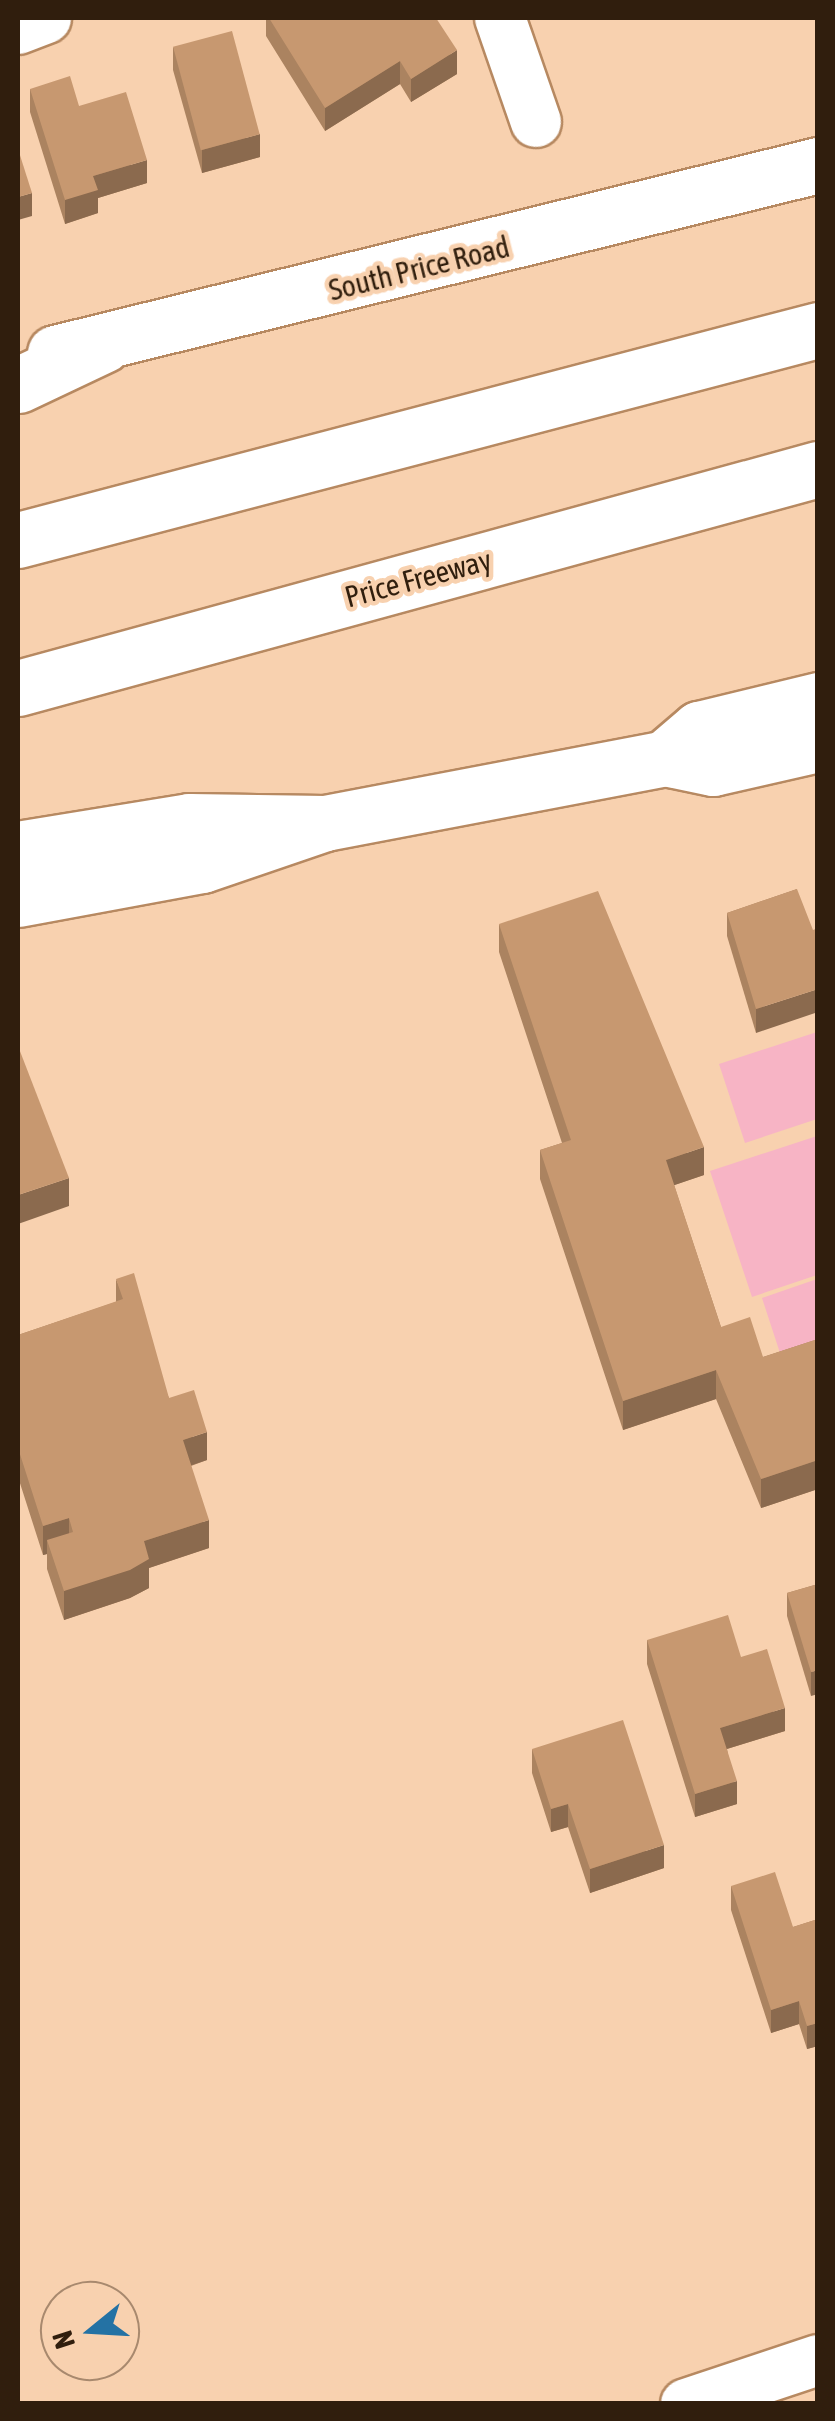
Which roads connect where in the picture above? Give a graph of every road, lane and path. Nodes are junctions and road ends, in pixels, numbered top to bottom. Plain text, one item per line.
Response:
1 (500, 18) edge
2 (536, 122) dead end
3 (818, 164) edge
4 (748, 186) junction
5 (818, 191) edge
6 (818, 330) edge
7 (103, 345) junction
8 (18, 359) edge
9 (18, 386) edge
10 (818, 469) edge
11 (18, 540) edge
12 (18, 688) edge
13 (818, 700) edge
14 (818, 744) edge
15 (664, 758) junction
16 (325, 824) junction
17 (18, 849) edge
18 (18, 900) edge
19 (818, 2360) edge
20 (713, 2399) edge

1 - 2 street
3 - 4 main road, South Price Road
4 - 5 main road
4 - 7 main road, South Price Road
6 - 11 main road
7 - 8 main road, South Price Road
7 - 9 main road
10 - 12 main road, Price Freeway
13 - 15 main road
14 - 15 main road
15 - 16 main road
16 - 17 main road
16 - 18 main road
19 - 20 street

